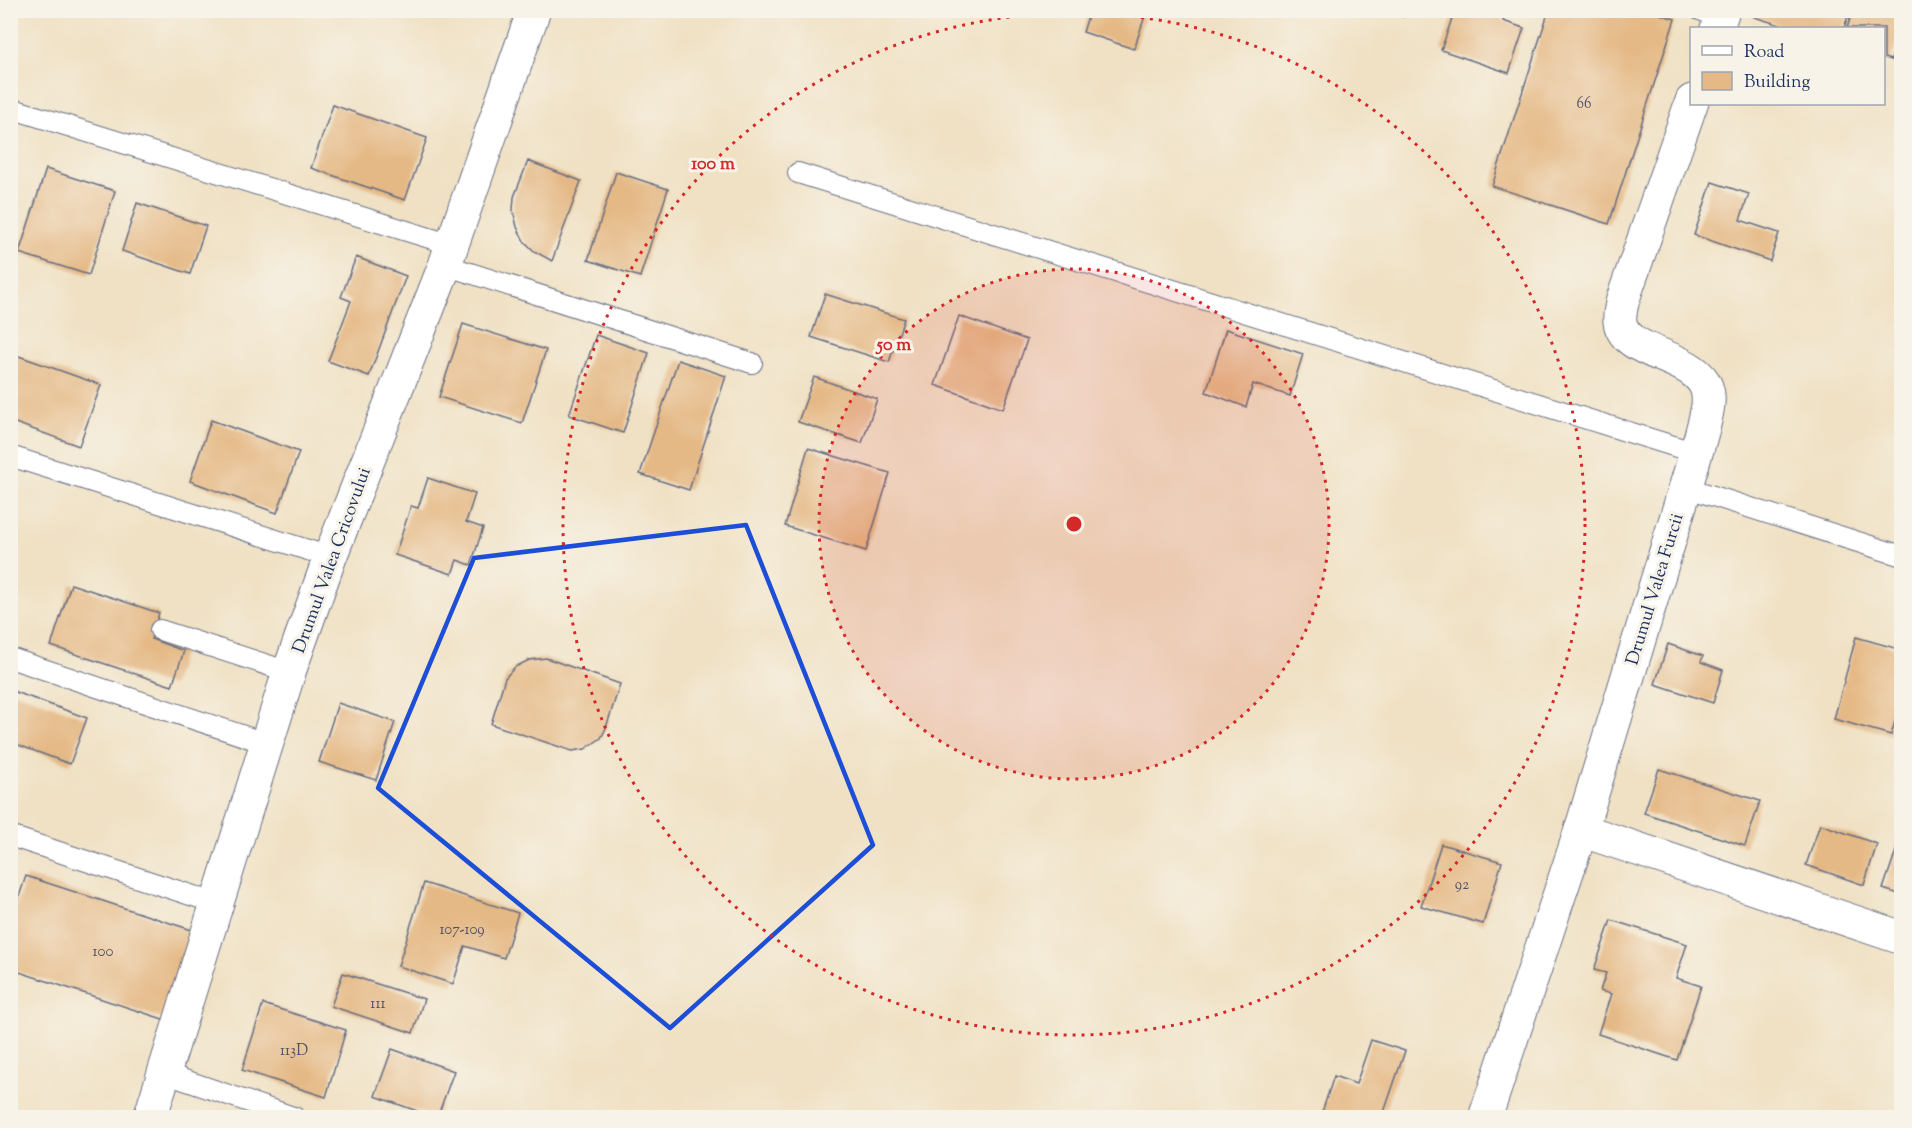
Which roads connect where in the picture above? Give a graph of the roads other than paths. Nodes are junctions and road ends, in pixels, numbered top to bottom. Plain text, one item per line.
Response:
1 (534, 10) edge
2 (1691, 105) edge
3 (10, 108) edge
4 (798, 173) dead end
5 (449, 255) junction
6 (752, 363) dead end
7 (1696, 453) junction
8 (10, 456) edge
9 (1685, 487) junction
10 (1902, 556) edge
11 (330, 557) junction
12 (160, 630) dead end
13 (10, 658) edge
14 (289, 672) junction
15 (268, 744) junction
16 (1581, 830) junction
17 (10, 836) edge
18 (218, 904) junction
19 (1902, 938) edge
20 (164, 1073) junction
21 (150, 1118) edge
22 (296, 1118) edge
23 (1485, 1118) edge

1 - 5 street, Drumul Valea Cricovului
2 - 7 street, Drumul Valea Furcii
3 - 5 lane
4 - 7 lane
5 - 6 lane
5 - 11 street, Drumul Valea Cricovului
7 - 9 street, Drumul Valea Furcii
8 - 11 lane
9 - 10 lane
9 - 16 street, Drumul Valea Furcii
11 - 14 street, Drumul Valea Cricovului
12 - 14 lane
13 - 15 lane
14 - 15 street, Drumul Valea Cricovului
15 - 18 street, Drumul Valea Cricovului
16 - 19 street
16 - 23 street, Drumul Valea Furcii
17 - 18 lane
18 - 20 street, Drumul Valea Cricovului
20 - 21 street, Drumul Valea Cricovului
20 - 22 lane

